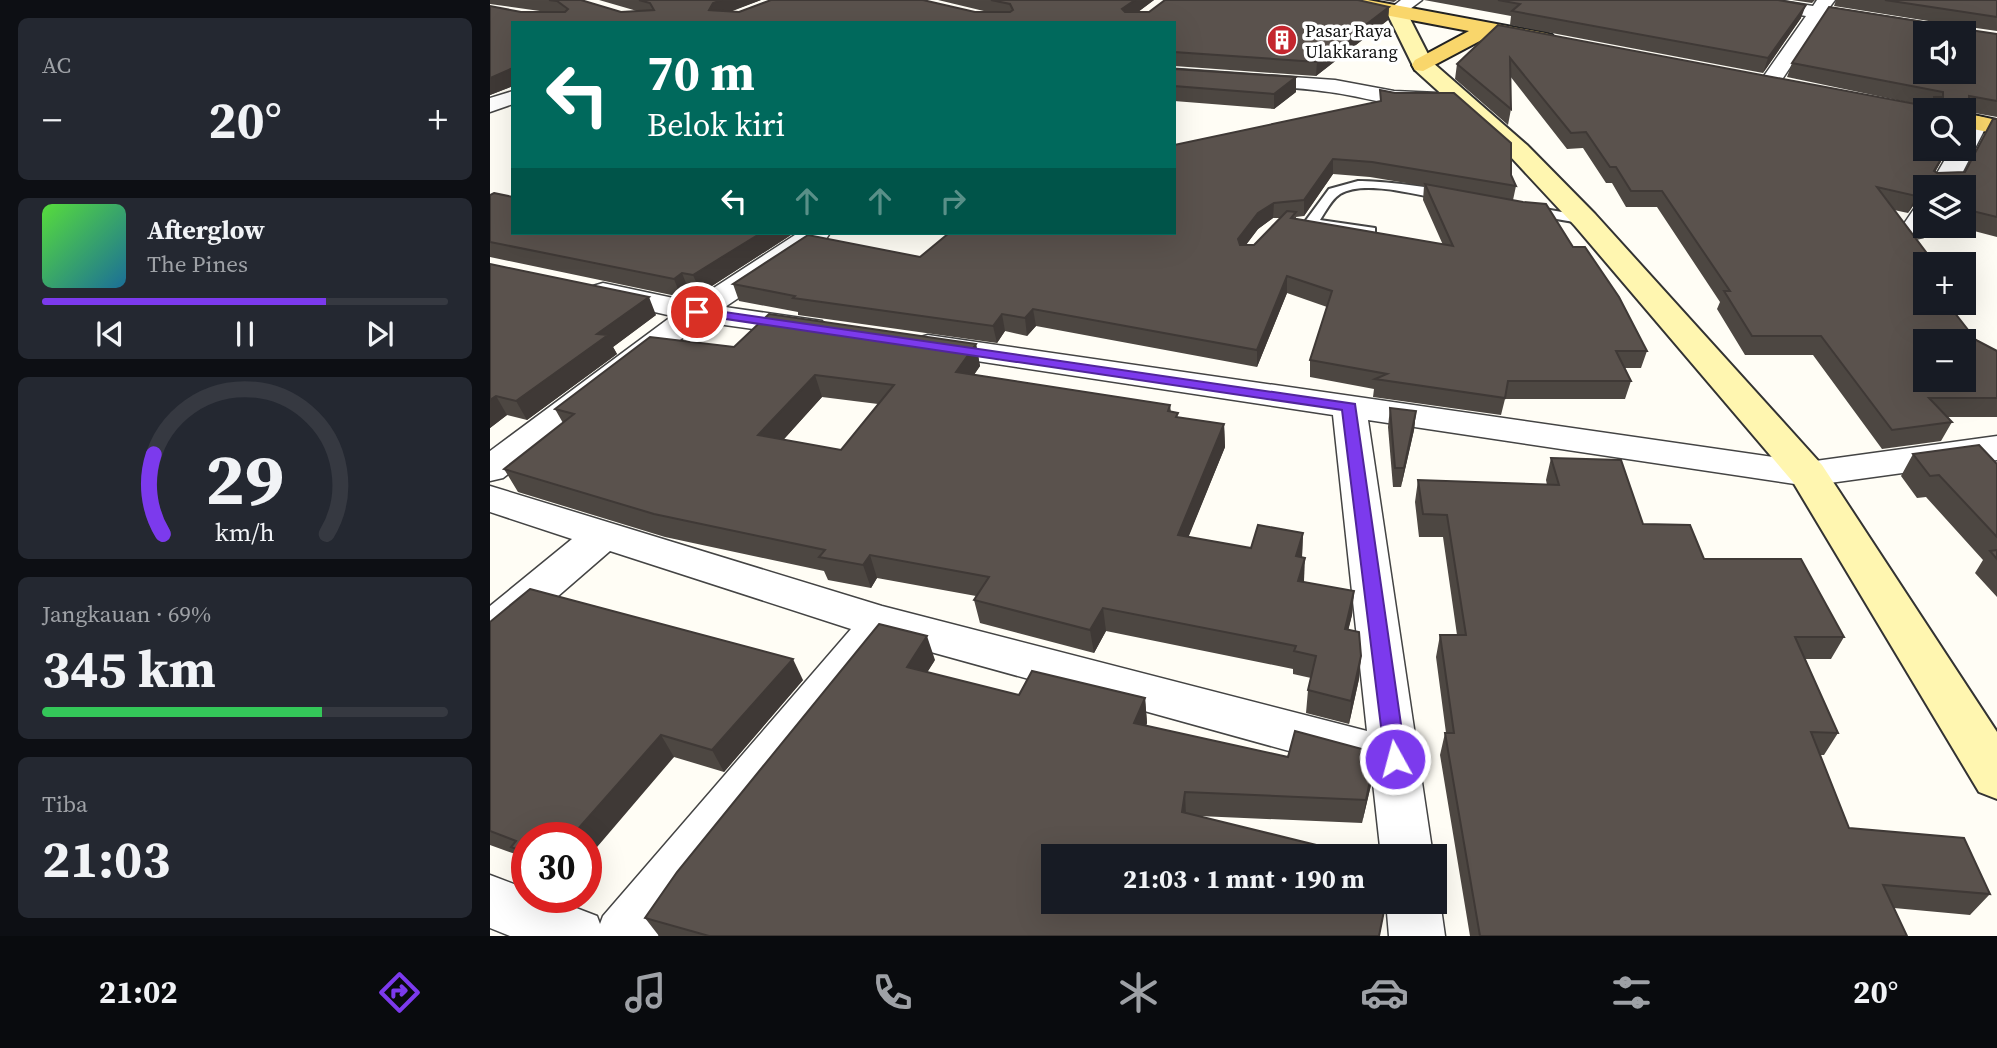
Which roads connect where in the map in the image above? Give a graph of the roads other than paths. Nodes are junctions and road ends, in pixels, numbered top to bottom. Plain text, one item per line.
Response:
1 (1338, 0) edge
2 (1740, 0) edge
3 (1404, 6) edge
4 (1822, 6) edge
5 (1913, 25) edge
6 (1488, 28) junction
7 (1564, 42) edge
8 (1423, 65) junction
9 (1176, 75) edge
10 (1744, 77) edge
11 (1770, 82) junction
12 (1796, 88) edge
13 (1459, 97) junction
14 (511, 98) edge
15 (490, 105) edge
16 (1979, 123) edge
17 (1949, 175) edge
18 (1461, 199) edge
19 (1516, 208) edge
20 (1585, 220) junction
21 (1292, 221) edge
22 (1311, 223) junction
23 (1370, 231) edge
24 (813, 235) edge
25 (580, 287) edge
26 (697, 312) junction
27 (846, 333) edge
28 (901, 341) edge
29 (1349, 407) junction
30 (1997, 448) edge
31 (490, 469) edge
32 (1808, 474) junction
33 (490, 499) edge
34 (602, 536) junction
35 (882, 622) junction
36 (490, 630) edge
37 (1395, 759) junction
38 (1997, 776) edge
39 (1406, 844) edge
40 (490, 901) edge
41 (1415, 914) edge
42 (577, 936) edge
43 (623, 936) edge
44 (1418, 936) edge

1 - 3 main road
2 - 4 street
3 - 6 main road
3 - 8 main road
4 - 5 street
4 - 11 street
6 - 7 main road
6 - 8 main road
8 - 13 main road
9 - 13 street
10 - 11 main road
11 - 12 main road
13 - 20 main road
14 - 15 street
16 - 17 street
18 - 22 lane
19 - 20 lane
20 - 32 main road
21 - 22 lane
22 - 23 lane
24 - 26 street
25 - 26 street
26 - 27 street
26 - 31 street
28 - 29 street
29 - 32 street
29 - 37 street
30 - 32 street
32 - 38 main road
33 - 34 street
34 - 35 street
34 - 36 street
35 - 37 street
35 - 43 street
37 - 39 street
40 - 42 street
41 - 44 street

